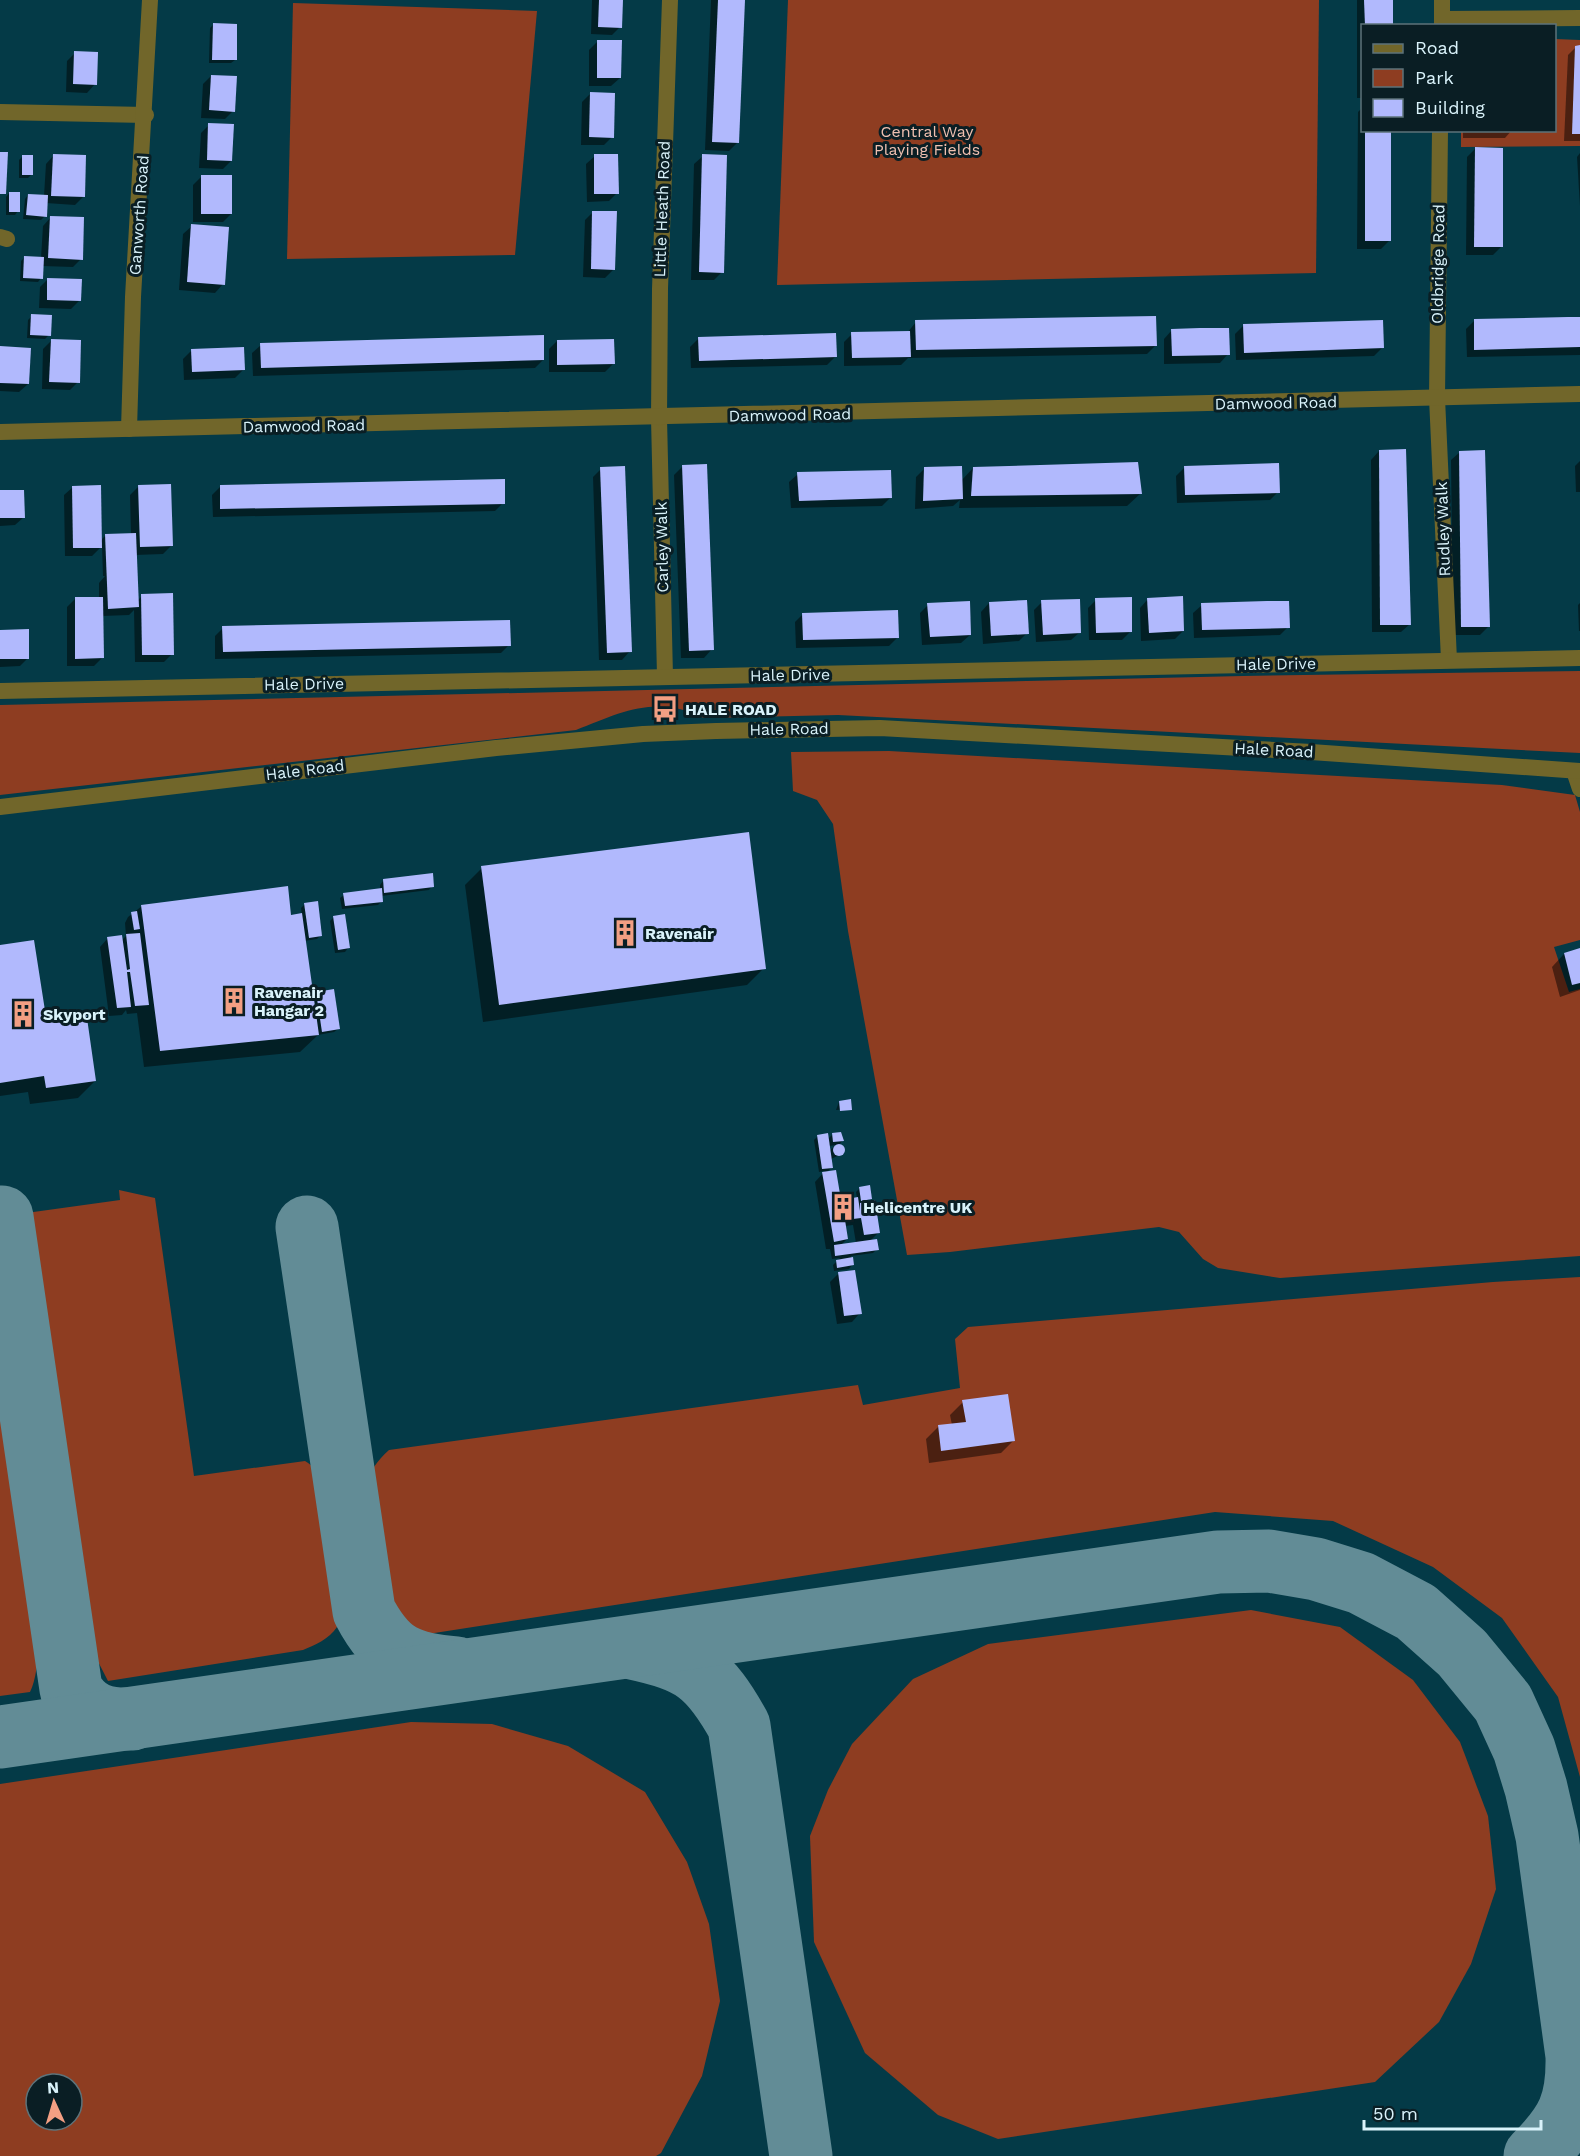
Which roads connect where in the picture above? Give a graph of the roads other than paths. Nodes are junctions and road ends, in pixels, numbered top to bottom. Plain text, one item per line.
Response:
1 (150, 0) edge
2 (670, 0) edge
3 (1442, 0) edge
4 (1580, 18) edge
5 (1442, 22) edge
6 (0, 112) edge
7 (146, 115) junction
8 (1440, 132) edge
9 (1580, 394) edge
10 (1437, 398) junction
11 (659, 418) junction
12 (129, 429) junction
13 (0, 432) edge
14 (1580, 658) edge
15 (1449, 660) junction
16 (665, 676) junction
17 (0, 690) edge
18 (1577, 771) edge
19 (1580, 789) edge
20 (0, 807) edge

1 - 7 street, Ganworth Road
2 - 11 street, Little Heath Road
3 - 5 street
4 - 5 street
6 - 7 street
7 - 12 street, Ganworth Road
8 - 10 street, Oldbridge Road
9 - 10 street, Damwood Road
10 - 11 street, Damwood Road
10 - 15 street, Rudley Walk
11 - 12 street, Damwood Road
11 - 16 street, Carley Walk
12 - 13 street, Damwood Road
14 - 15 street, Hale Drive
15 - 16 street, Hale Drive
16 - 17 street, Hale Drive
18 - 19 street
18 - 20 street, Hale Road

